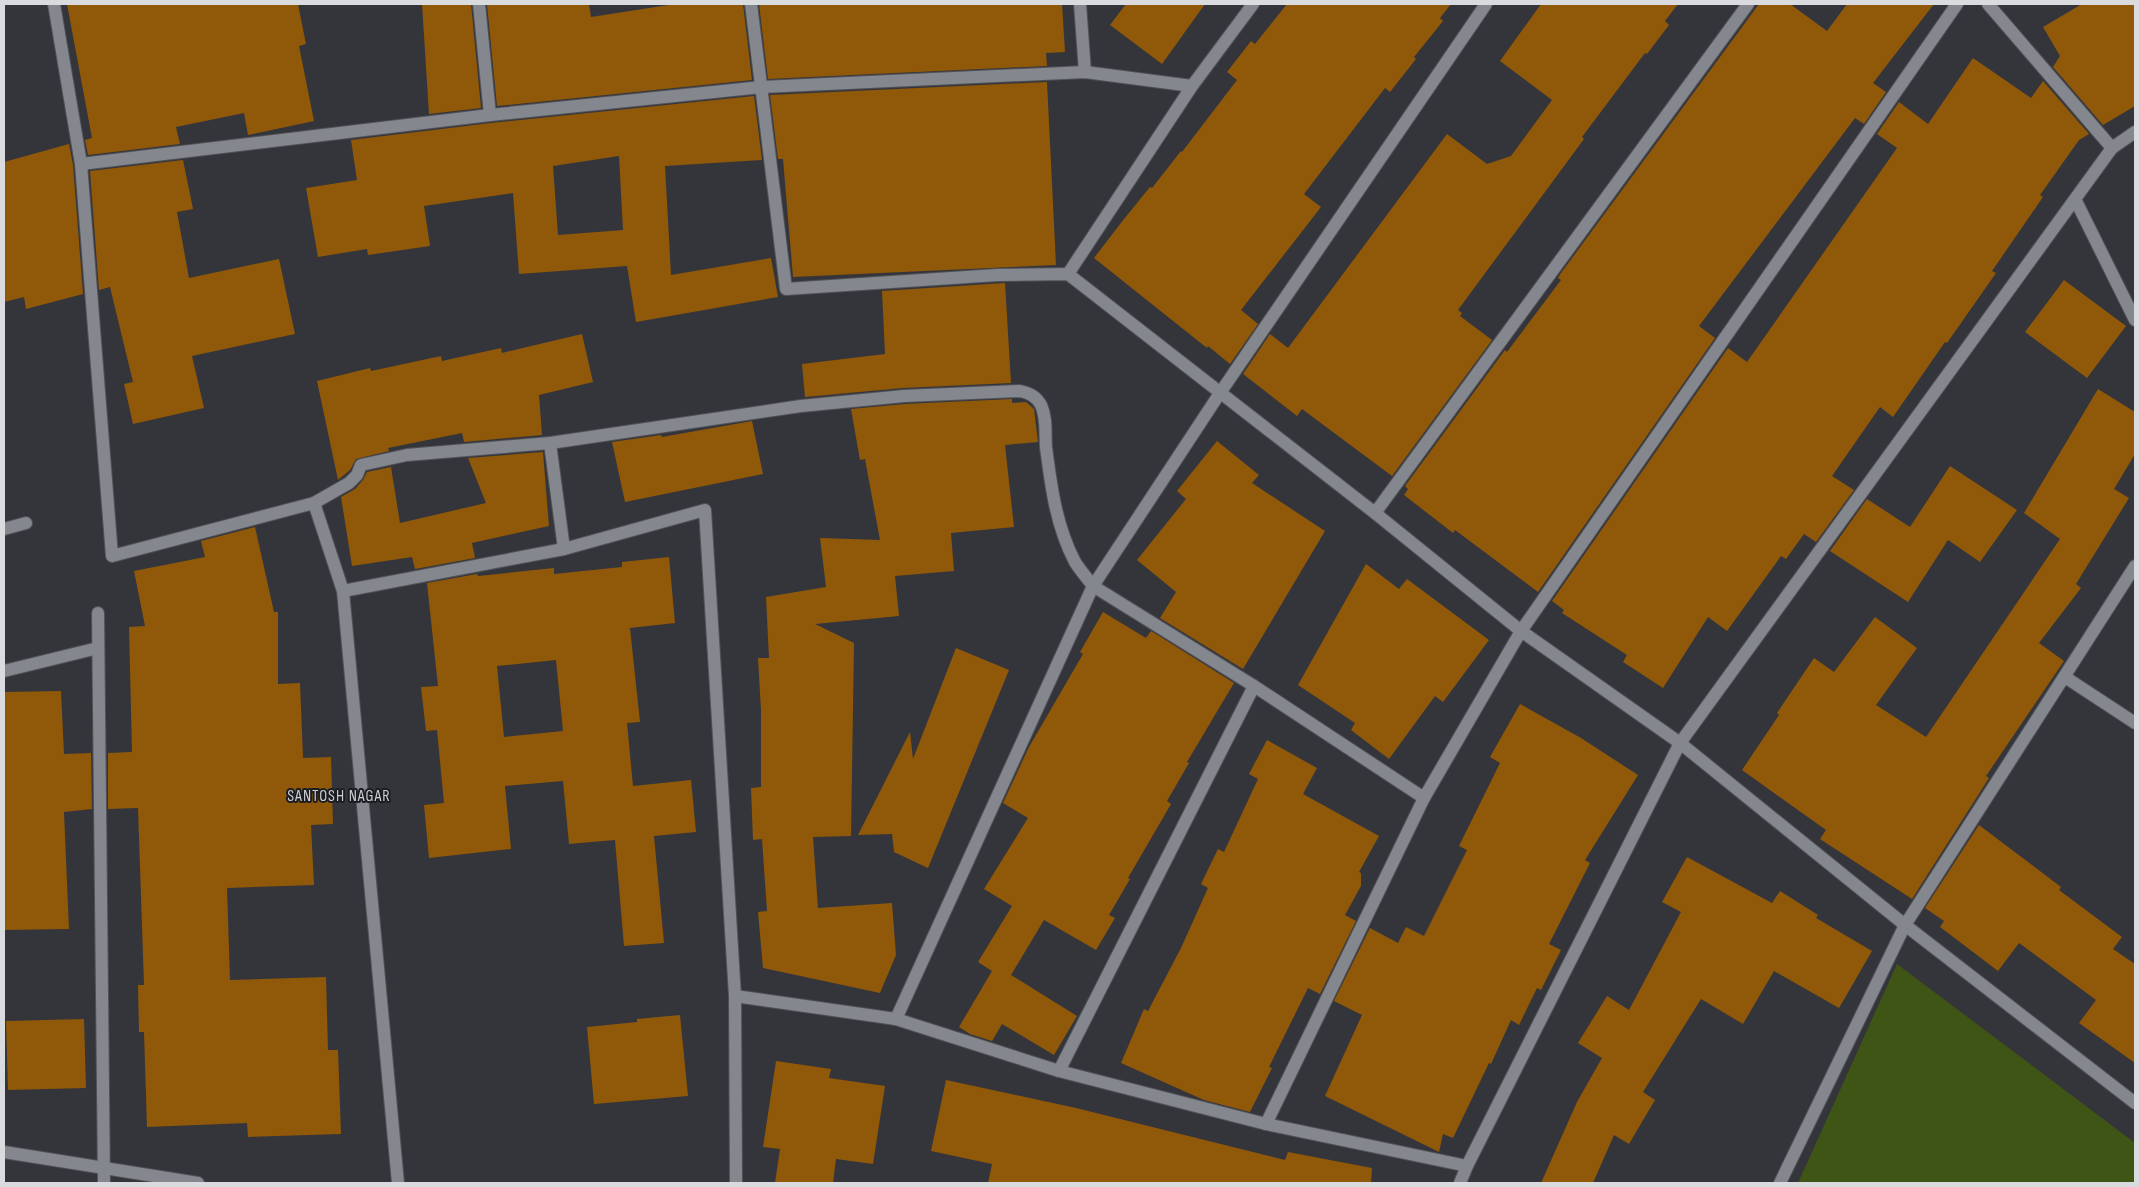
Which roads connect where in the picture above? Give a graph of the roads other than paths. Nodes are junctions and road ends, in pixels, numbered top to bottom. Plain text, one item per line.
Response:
1 (54, 4) edge
2 (479, 4) edge
3 (752, 4) edge
4 (1080, 4) edge
5 (1253, 4) edge
6 (1486, 4) edge
7 (1748, 4) edge
8 (1956, 4) edge
9 (1988, 4) edge
10 (1085, 72) junction
11 (1192, 86) junction
12 (762, 87) junction
13 (490, 115) junction
14 (2135, 132) edge
15 (2112, 148) junction
16 (81, 164) junction
17 (2076, 201) junction
18 (1068, 274) junction
19 (2135, 320) edge
20 (1220, 393) junction
21 (550, 443) junction
22 (314, 503) junction
23 (1374, 513) junction
24 (26, 523) dead end
25 (4, 529) edge
26 (564, 549) junction
27 (2135, 566) edge
28 (1093, 586) junction
29 (343, 591) junction
30 (98, 613) dead end
31 (1521, 631) junction
32 (98, 648) junction
33 (4, 671) edge
34 (2065, 677) junction
35 (1254, 686) junction
36 (2135, 723) edge
37 (1680, 743) junction
38 (1424, 798) junction
39 (1905, 925) junction
40 (736, 996) junction
41 (896, 1019) junction
42 (1058, 1071) junction
43 (2135, 1103) edge
44 (1266, 1124) junction
45 (4, 1152) edge
46 (1467, 1166) junction
47 (104, 1169) junction
48 (104, 1183) edge
49 (198, 1183) edge
50 (398, 1183) edge
51 (736, 1183) edge
52 (1460, 1183) edge
53 (1780, 1183) edge

1 - 16 street
2 - 13 street
3 - 12 street
4 - 10 street
5 - 11 street
6 - 20 street
7 - 23 street
8 - 31 street
9 - 15 street
10 - 11 street
10 - 12 street
11 - 18 street
12 - 13 street
12 - 18 street
13 - 16 street
14 - 15 street
15 - 17 street
16 - 22 street
17 - 19 street
17 - 37 street
18 - 20 street
20 - 23 street
20 - 28 street
21 - 22 street
21 - 26 street
21 - 28 street
22 - 29 street
23 - 31 street
24 - 25 street
26 - 29 street
26 - 40 street
27 - 34 street
28 - 35 street
28 - 41 street
29 - 50 street
30 - 32 street
31 - 37 street
31 - 38 street
32 - 33 street
32 - 47 street
34 - 36 street
34 - 39 street
35 - 38 street
35 - 42 street
37 - 39 street
37 - 46 street
38 - 44 street
39 - 43 street
39 - 53 street
40 - 41 street
40 - 51 street
41 - 42 street
42 - 44 street
44 - 46 street
45 - 47 street
46 - 52 street
47 - 48 street
47 - 49 street

